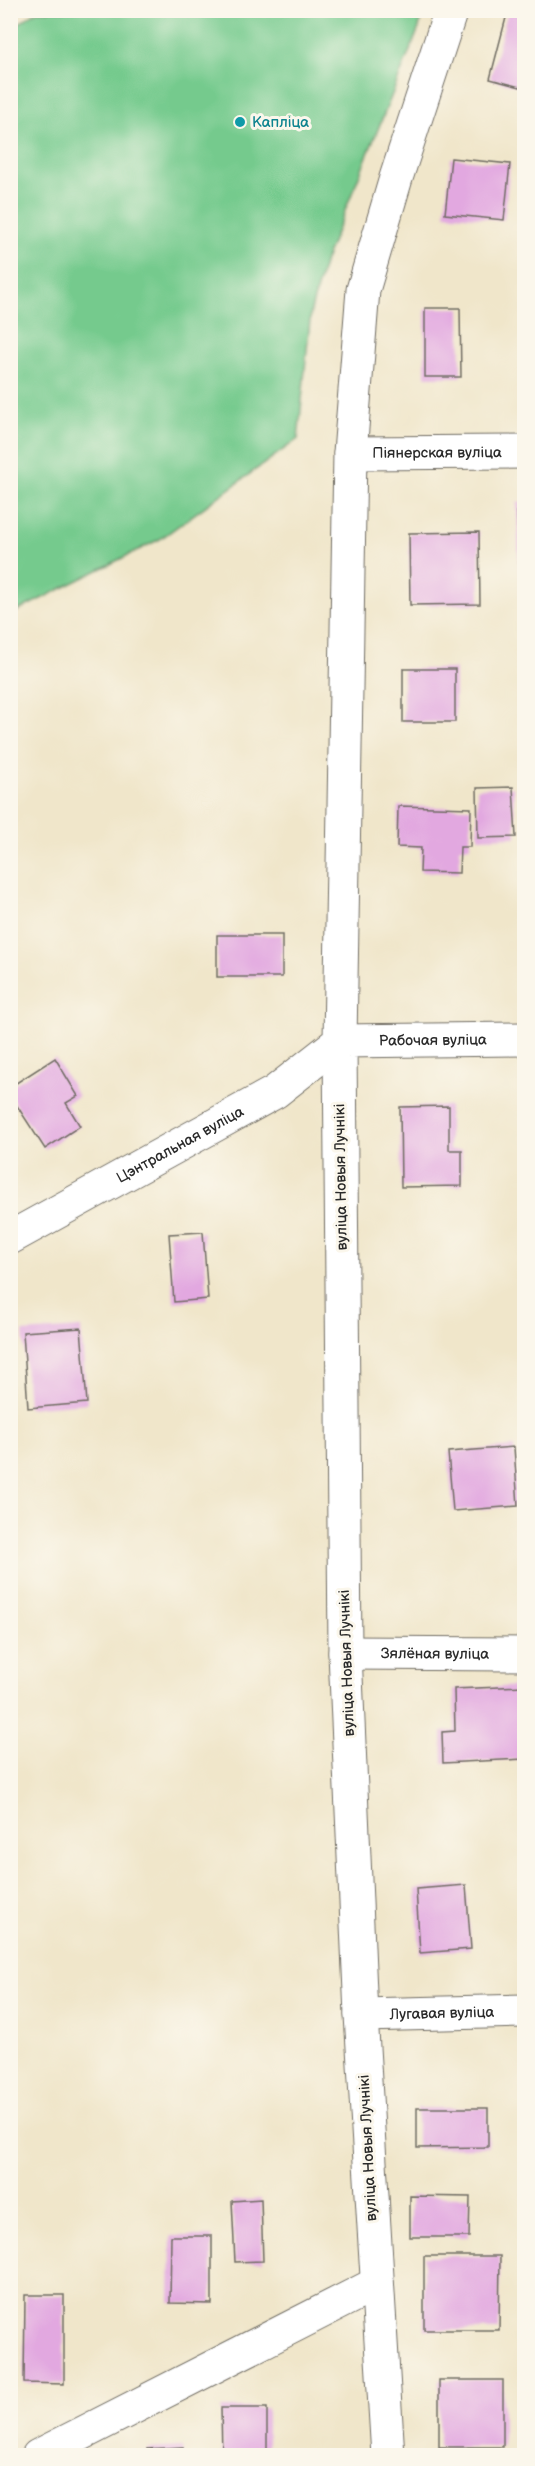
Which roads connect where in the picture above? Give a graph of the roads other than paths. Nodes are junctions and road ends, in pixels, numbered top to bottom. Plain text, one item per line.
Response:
1 (451, 10) edge
2 (525, 452) edge
3 (350, 453) junction
4 (525, 1039) edge
5 (340, 1041) junction
6 (10, 1238) edge
7 (345, 1653) junction
8 (525, 1654) edge
9 (525, 2011) edge
10 (361, 2015) junction
11 (376, 2284) junction
12 (39, 2456) edge
13 (388, 2456) edge

1 - 3 street, вуліца Новыя Лучнікі
2 - 3 street, Піянерская вуліца
3 - 5 street, вуліца Новыя Лучнікі
4 - 5 street, Рабочая вуліца
5 - 6 street, Цэнтральная вуліца
5 - 7 street, вуліца Новыя Лучнікі
7 - 8 street, Зялёная вуліца
7 - 10 street, вуліца Новыя Лучнікі
9 - 10 street, Лугавая вуліца
10 - 11 street, вуліца Новыя Лучнікі
11 - 12 street
11 - 13 street, вуліца Новыя Лучнікі

